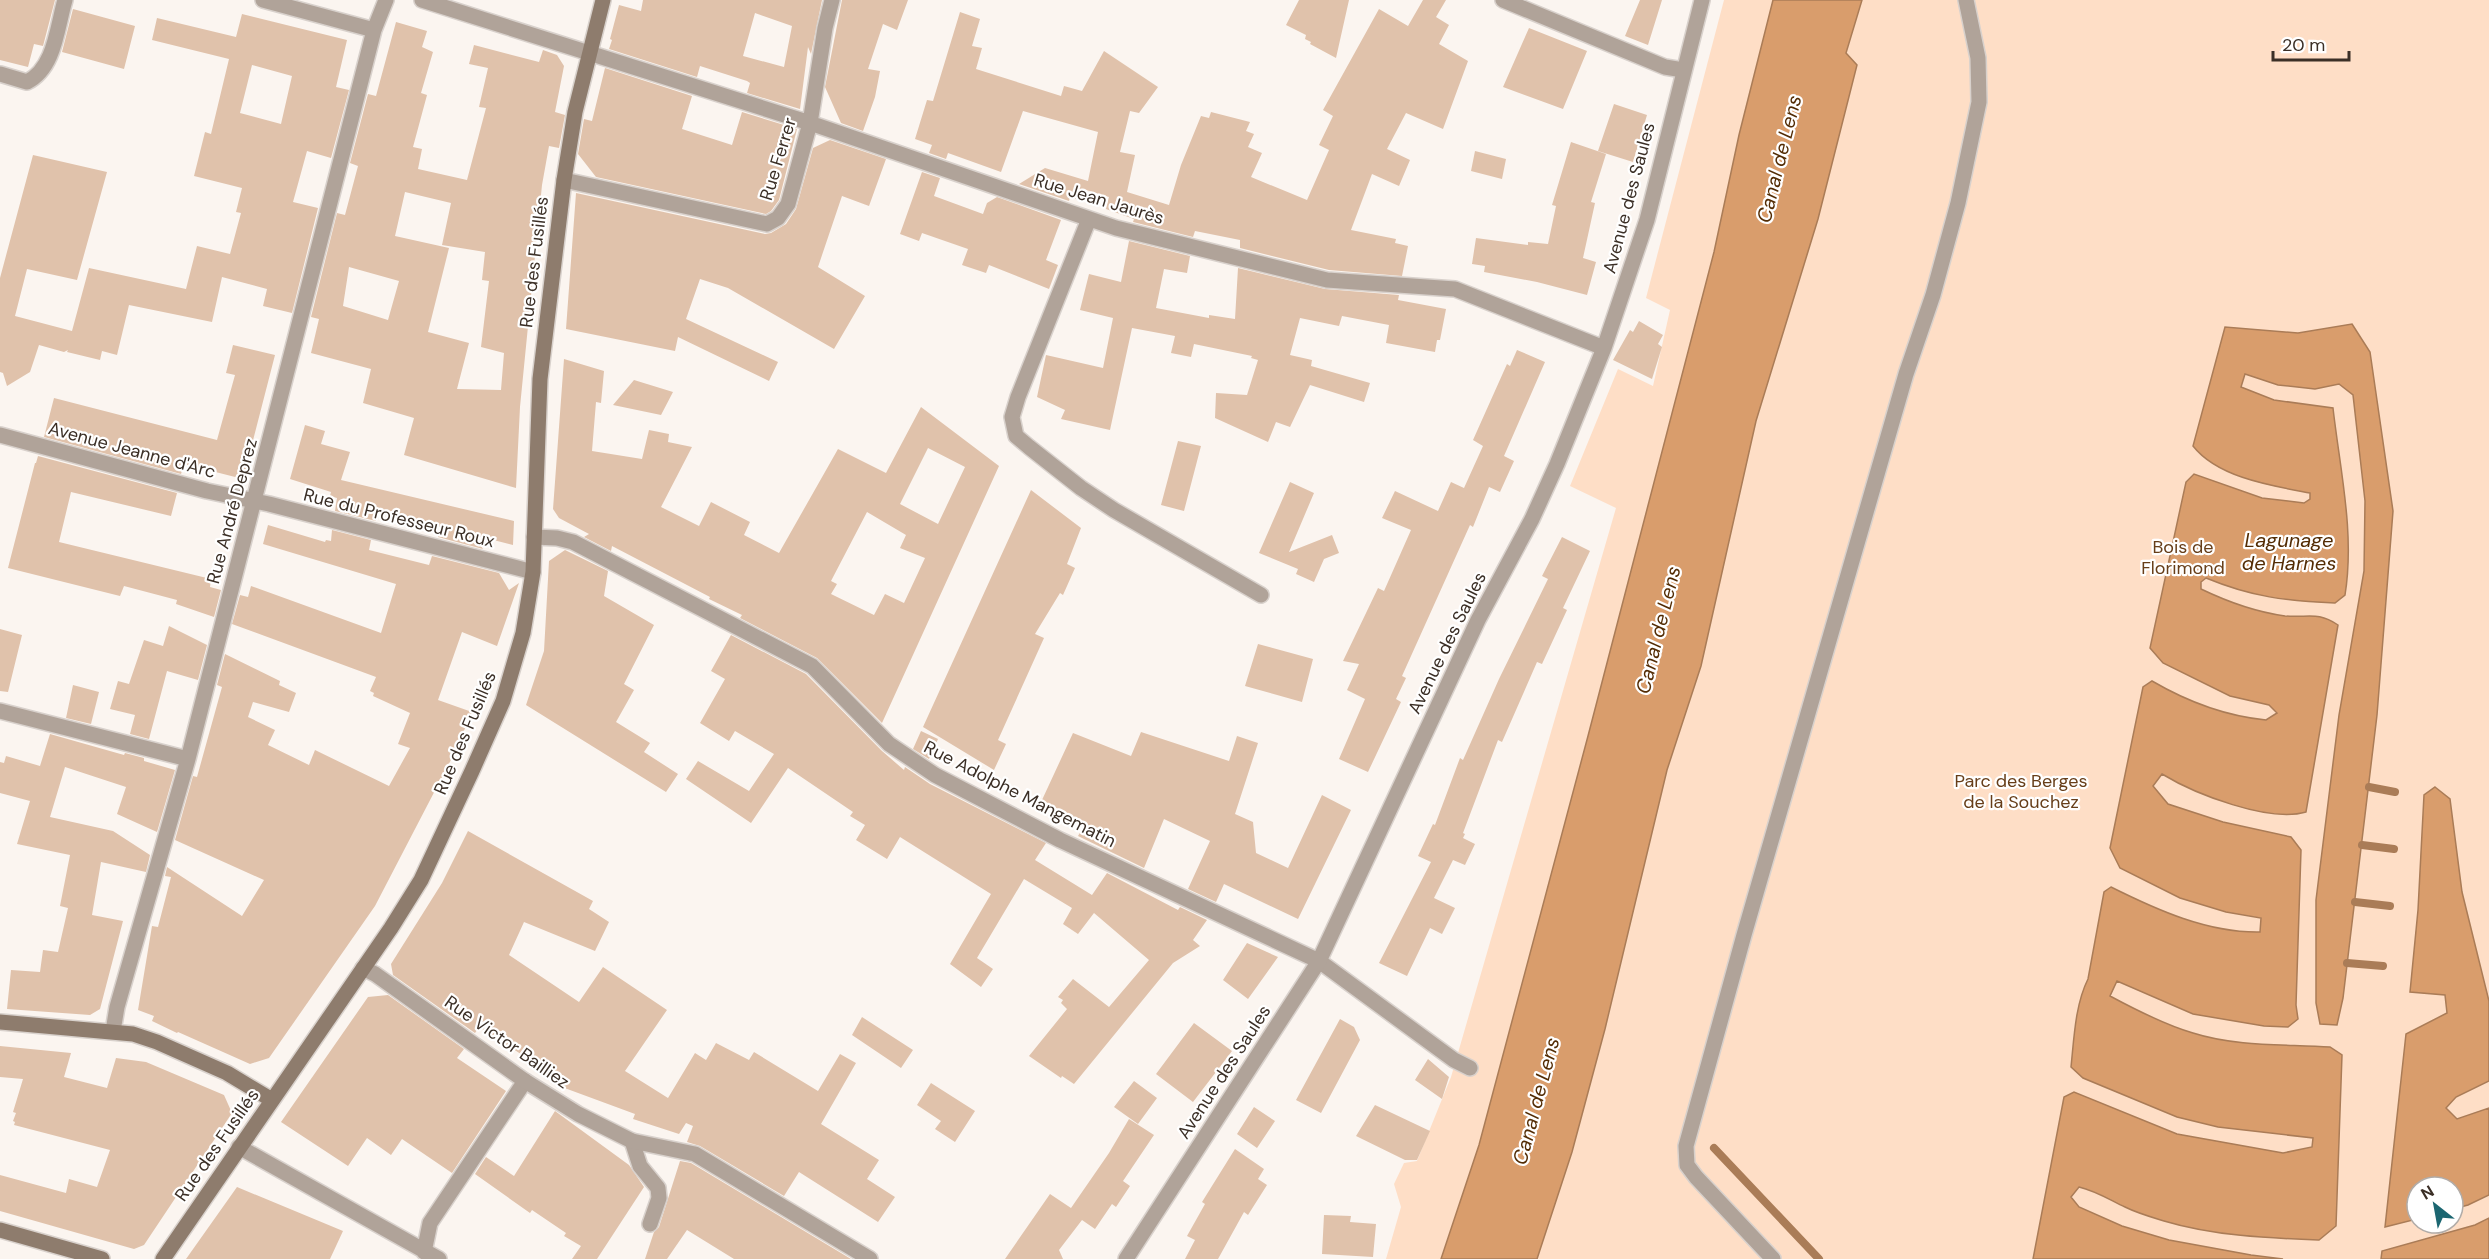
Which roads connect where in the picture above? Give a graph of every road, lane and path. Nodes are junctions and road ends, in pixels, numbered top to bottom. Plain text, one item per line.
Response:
1 (65, 0) edge
2 (263, 0) edge
3 (386, 0) edge
4 (422, 0) edge
5 (603, 0) edge
6 (832, 0) edge
7 (1503, 0) edge
8 (1702, 0) edge
9 (1966, 0) edge
10 (375, 30) junction
11 (590, 52) junction
12 (1683, 70) junction
13 (0, 74) edge
14 (810, 123) junction
15 (564, 180) junction
16 (1089, 219) junction
17 (1604, 348) junction
18 (0, 435) edge
19 (255, 501) junction
20 (534, 537) junction
21 (533, 572) junction
22 (1262, 595) dead end
23 (0, 711) edge
24 (188, 759) junction
25 (1319, 961) junction
26 (363, 968) junction
27 (0, 1022) edge
28 (112, 1031) junction
29 (1470, 1068) dead end
30 (525, 1080) junction
31 (273, 1100) junction
32 (632, 1141) junction
33 (239, 1147) junction
34 (650, 1224) dead end
35 (0, 1230) edge
36 (424, 1252) junction
37 (102, 1259) edge
38 (162, 1259) edge
39 (439, 1259) edge
40 (870, 1259) edge
41 (1126, 1259) edge
42 (1773, 1259) edge

1 - 13 street
2 - 10 street
3 - 10 street, Rue André Deprez
4 - 11 street, Rue Jean Jaurès
5 - 11 main road, Rue des Fusillés
6 - 14 street, Rue Ferrer
7 - 12 street
8 - 12 street, Avenue des Saules
9 - 42 street
10 - 19 street, Rue André Deprez
11 - 14 street, Rue Jean Jaurès
11 - 15 main road, Rue des Fusillés
12 - 17 street, Avenue des Saules
14 - 15 street, Rue Ferrer
14 - 16 street, Rue Jean Jaurès
15 - 20 main road, Rue des Fusillés
16 - 17 street, Rue Jean Jaurès
16 - 22 street
17 - 25 street, Avenue des Saules
18 - 19 street, Avenue Jeanne d'Arc
19 - 21 street, Rue du Professeur Roux
19 - 24 street, Rue André Deprez
20 - 21 main road, Rue des Fusillés
20 - 25 street, Rue Adolphe Mangematin
21 - 26 main road, Rue des Fusillés
23 - 24 street
24 - 28 street, Rue André Deprez
25 - 29 street, Rue Adolphe Mangematin
25 - 41 street, Avenue des Saules
26 - 30 street, Rue Victor Bailliez
26 - 31 main road, Rue des Fusillés
27 - 28 main road
28 - 31 main road
30 - 32 street, Rue Victor Bailliez
30 - 36 street
31 - 33 main road, Rue des Fusillés
32 - 34 street
32 - 40 street, Rue Victor Bailliez
33 - 36 street
33 - 38 main road, Rue des Fusillés
35 - 37 main road
36 - 39 street

